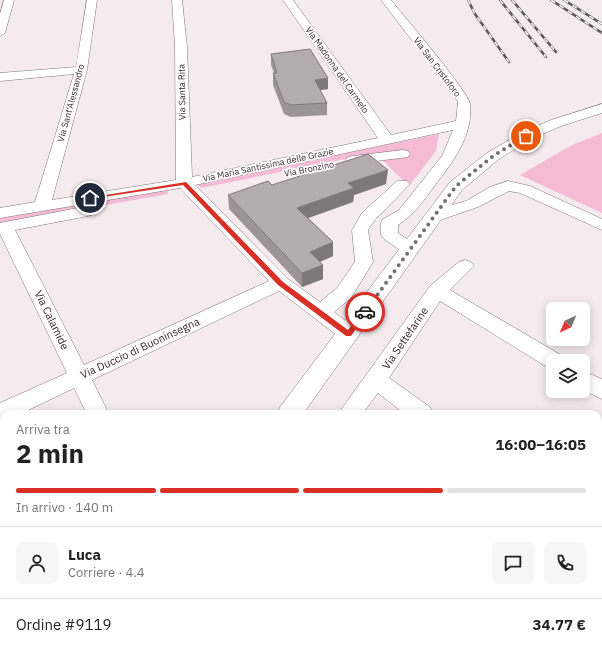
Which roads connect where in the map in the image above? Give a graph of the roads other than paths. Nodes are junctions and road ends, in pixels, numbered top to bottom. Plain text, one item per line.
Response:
1 (9, 0) edge
2 (92, 0) edge
3 (177, 0) edge
4 (288, 0) edge
5 (386, 0) edge
6 (0, 33) edge
7 (80, 70) junction
8 (0, 77) edge
9 (602, 108) edge
10 (463, 124) junction
11 (387, 140) junction
12 (403, 154) dead end
13 (402, 184) dead end
14 (188, 188) junction
15 (42, 205) junction
16 (434, 216) junction
17 (2, 222) edge
18 (602, 225) edge
19 (410, 249) junction
20 (465, 266) dead end
21 (281, 283) junction
22 (437, 291) junction
23 (320, 313) junction
24 (349, 334) junction
25 (546, 356) edge
26 (80, 376) junction
27 (376, 380) junction
28 (590, 383) edge
29 (602, 390) edge
30 (6, 410) edge
31 (96, 410) edge
32 (292, 410) edge
33 (352, 410) edge
34 (417, 410) edge

1 - 6 street
2 - 7 street, Via Sant'Alessandro
3 - 14 street, Via Santa Rita
4 - 11 street, Via Madonna del Carmelo
5 - 10 street, Via San Cristoforo
7 - 8 street
7 - 15 street, Via Sant'Alessandro
9 - 16 street
10 - 11 street, Via Maria Santissima delle Grazie
10 - 19 street, Via San Cristoforo
11 - 14 street, Via Maria Santissima delle Grazie
12 - 14 street, Via Bronzino
13 - 23 street
14 - 15 street, Via Maria Santissima delle Grazie
14 - 17 street, Via Maria Santissima delle Grazie
14 - 21 street
15 - 17 street, Via Maria Santissima delle Grazie
16 - 18 street
16 - 19 street
17 - 26 street, Via Calamide
19 - 24 street
20 - 22 street, Via Settefarine
21 - 23 street
21 - 26 street, Via Duccio di Buoninsegna
22 - 25 street
22 - 27 street, Via Settefarine
23 - 24 street
24 - 32 street
26 - 30 street, Via Duccio di Buoninsegna
26 - 31 street, Via Calamide
27 - 33 street, Via Settefarine
27 - 34 street
28 - 29 street

